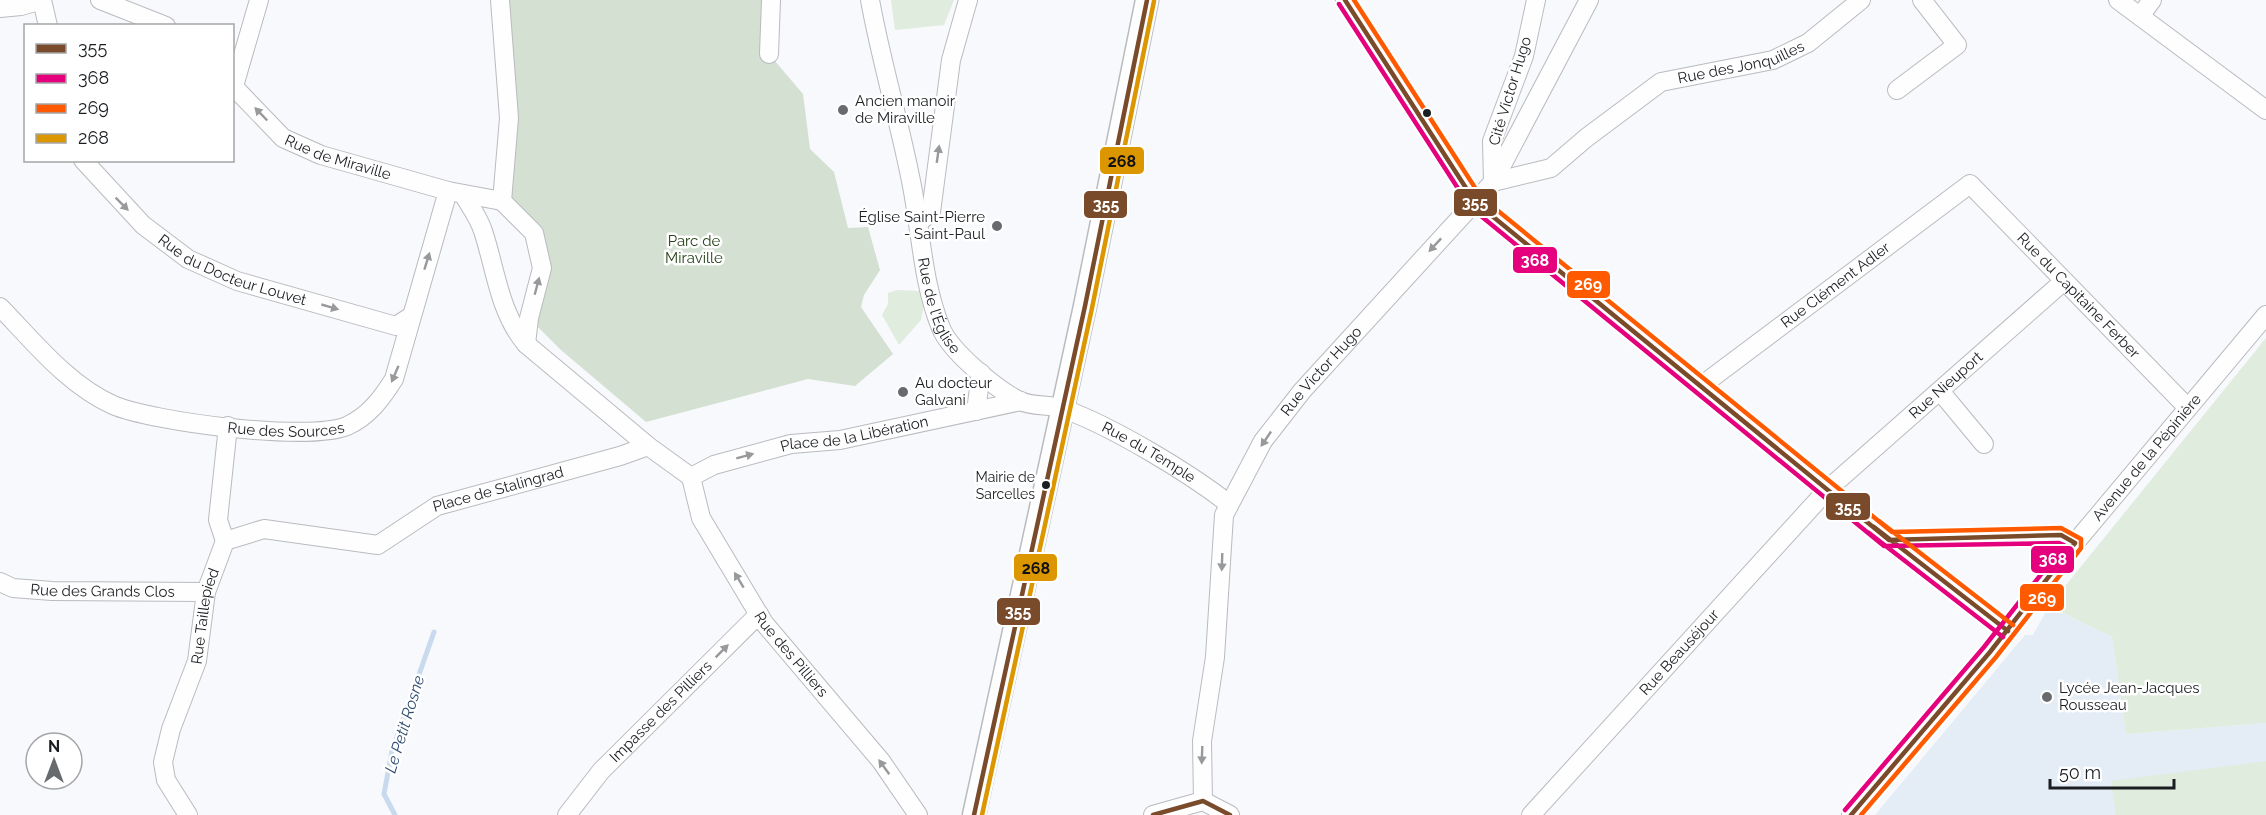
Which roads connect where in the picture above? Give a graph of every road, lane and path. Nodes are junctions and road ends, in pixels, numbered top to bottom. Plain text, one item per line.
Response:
1 (42, 0) edge
2 (100, 0) edge
3 (259, 0) edge
4 (500, 0) edge
5 (771, 0) edge
6 (870, 0) edge
7 (968, 0) edge
8 (1147, 0) edge
9 (1345, 0) edge
10 (1536, 0) edge
11 (1589, 0) edge
12 (1861, 0) edge
13 (1922, 0) edge
14 (2118, 0) edge
15 (2152, 0) edge
16 (16, 3) edge
17 (0, 8) edge
18 (2141, 15) junction
19 (48, 24) edge
20 (161, 24) edge
21 (769, 54) dead end
22 (234, 83) edge
23 (234, 87) edge
24 (1897, 90) dead end
25 (2266, 110) edge
26 (85, 162) edge
27 (1493, 182) junction
28 (1970, 184) joint
29 (455, 192) junction
30 (502, 201) junction
31 (1475, 202) junction
32 (924, 218) junction
33 (2064, 282) junction
34 (0, 307) edge
35 (2266, 315) edge
36 (410, 317) junction
37 (526, 344) junction
38 (981, 372) junction
39 (1701, 386) junction
40 (1940, 391) junction
41 (1021, 401) junction
42 (1063, 408) junction
43 (2188, 408) junction
44 (976, 411) junction
45 (228, 426) junction
46 (1983, 444) dead end
47 (648, 446) junction
48 (691, 477) junction
49 (1828, 489) junction
50 (1229, 504) junction
51 (1889, 540) junction
52 (225, 541) junction
53 (2075, 543) junction
54 (0, 582) edge
55 (206, 592) junction
56 (759, 614) junction
57 (2008, 631) junction
58 (1203, 801) junction
59 (182, 813) edge
60 (567, 815) edge
61 (918, 815) edge
62 (975, 815) edge
63 (1154, 815) edge
64 (1230, 815) edge
65 (1531, 815) edge
66 (1851, 815) edge

1 - 16 street
1 - 19 street
2 - 20 street
3 - 22 street
4 - 30 street
5 - 21 street
6 - 32 street
32 -> 7 street, Rue de l'Église
8 - 42 main road
9 - 31 street
10 - 27 street, Cité Victor Hugo
11 - 27 street, Rue Victor Hugo
12 - 27 street, Rue des Jonquilles
13 - 24 street
14 - 18 street
15 - 18 street
16 - 17 street
18 - 25 street
29 -> 23 street, Rue de Miraville
26 -> 36 street, Rue du Docteur Louvet
27 - 31 street, Rue Victor Hugo
28 - 33 street, Rue du Capitaine Ferber
28 - 39 street, Rue Clément Adler
29 - 30 street, Rue de Miraville
36 -> 29 street, Rue des Sources
29 - 37 street
37 -> 30 street
31 - 39 street
31 -> 50 street, Rue Victor Hugo
32 - 38 street, Rue de l'Église
33 - 40 street, Rue Nieuport
33 - 43 street, Rue du Capitaine Ferber
34 - 45 street, Rue des Sources
35 - 43 street, Avenue de la Pépinière
36 -> 45 street, Rue des Sources
37 - 47 street
38 - 41 street, Rue de l'Église
38 - 44 street
39 - 49 street
40 - 46 street
40 - 49 street, Rue Nieuport
41 - 42 street, Rue de l'Église
41 - 44 street, Place de la Libération
42 - 50 street, Rue du Temple
42 - 62 main road
43 - 53 street, Avenue de la Pépinière
48 -> 44 street, Place de la Libération
45 - 52 street
47 - 48 street
47 - 52 street, Place de Stalingrad
56 -> 48 street, Rue des Pilliers
49 - 51 street
49 - 65 street, Rue Beauséjour
50 -> 58 street, Rue Victor Hugo
51 - 53 street
51 - 57 street
52 - 55 street, Rue Taillepied
53 - 57 street, Avenue de la Pépinière
54 - 55 street, Rue des Grands Clos
55 - 59 street, Rue Taillepied
60 -> 56 street, Impasse des Pilliers
61 -> 56 street, Rue des Pilliers
57 - 66 street, Avenue de la Pépinière
58 - 63 street
58 - 64 street

